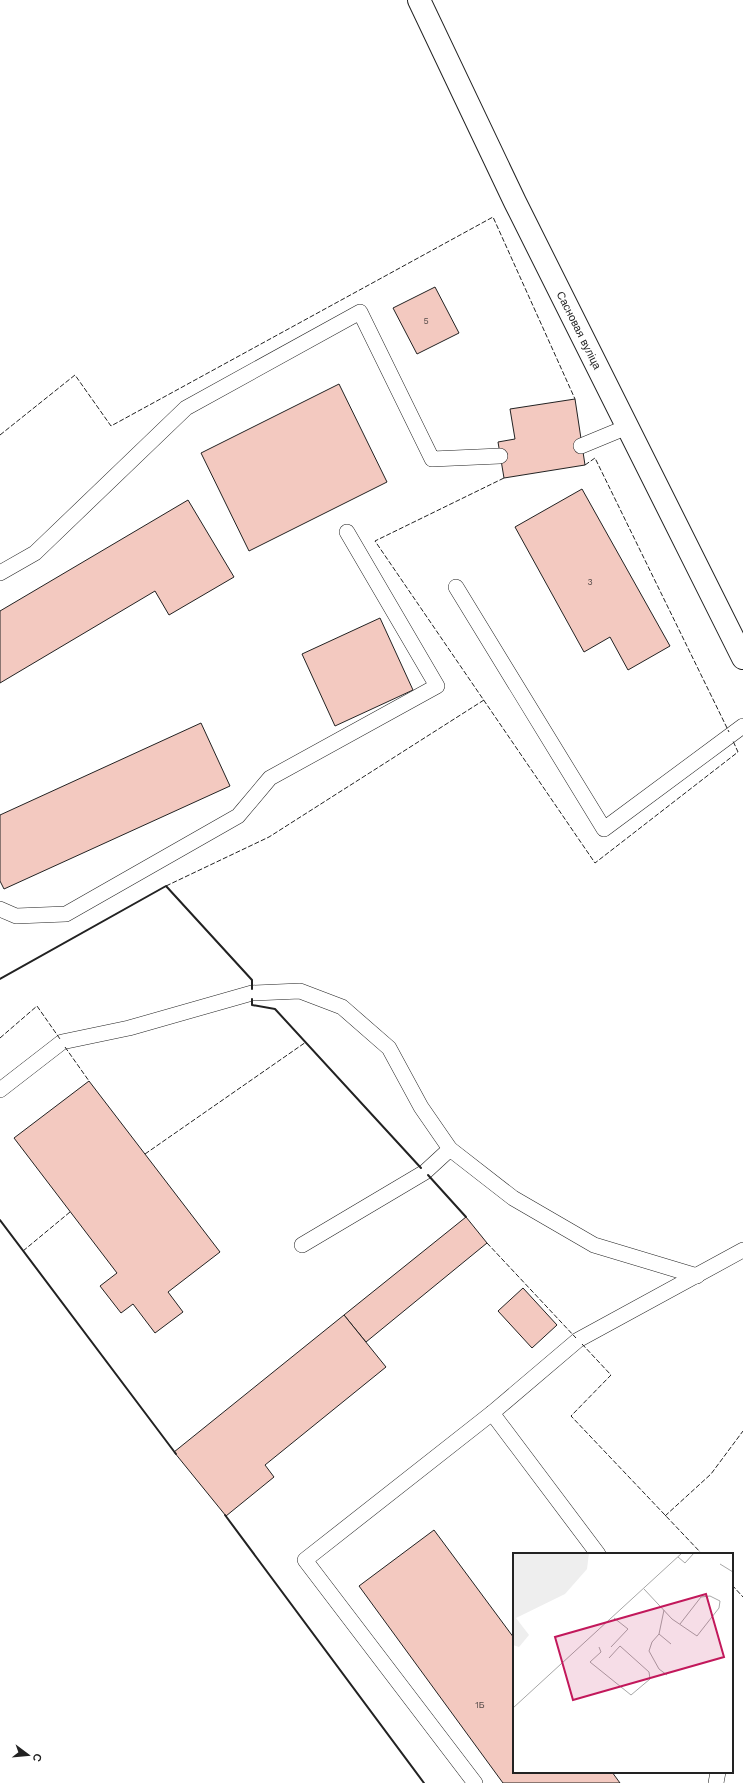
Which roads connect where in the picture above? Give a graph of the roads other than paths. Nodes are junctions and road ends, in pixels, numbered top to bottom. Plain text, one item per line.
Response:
1 (419, 0) edge
2 (627, 427) junction
3 (581, 446) dead end
4 (500, 456) dead end
5 (347, 532) dead end
6 (0, 572) edge
7 (456, 587) dead end
8 (743, 658) edge
9 (743, 726) edge
10 (0, 909) edge
11 (0, 1090) edge
12 (450, 1149) junction
13 (302, 1245) dead end
14 (743, 1250) edge
15 (697, 1276) junction
16 (492, 1413) junction
17 (597, 1553) edge
18 (718, 1773) edge
19 (475, 1783) edge
20 (716, 1783) edge

1 - 2 street, Сасновая вуліца
2 - 3 lane
2 - 8 street, Сасновая вуліца
4 - 6 lane
5 - 10 lane
7 - 9 lane
11 - 12 lane
12 - 13 lane
12 - 15 lane
14 - 15 lane
15 - 16 lane
16 - 17 lane
16 - 19 lane
18 - 20 lane

